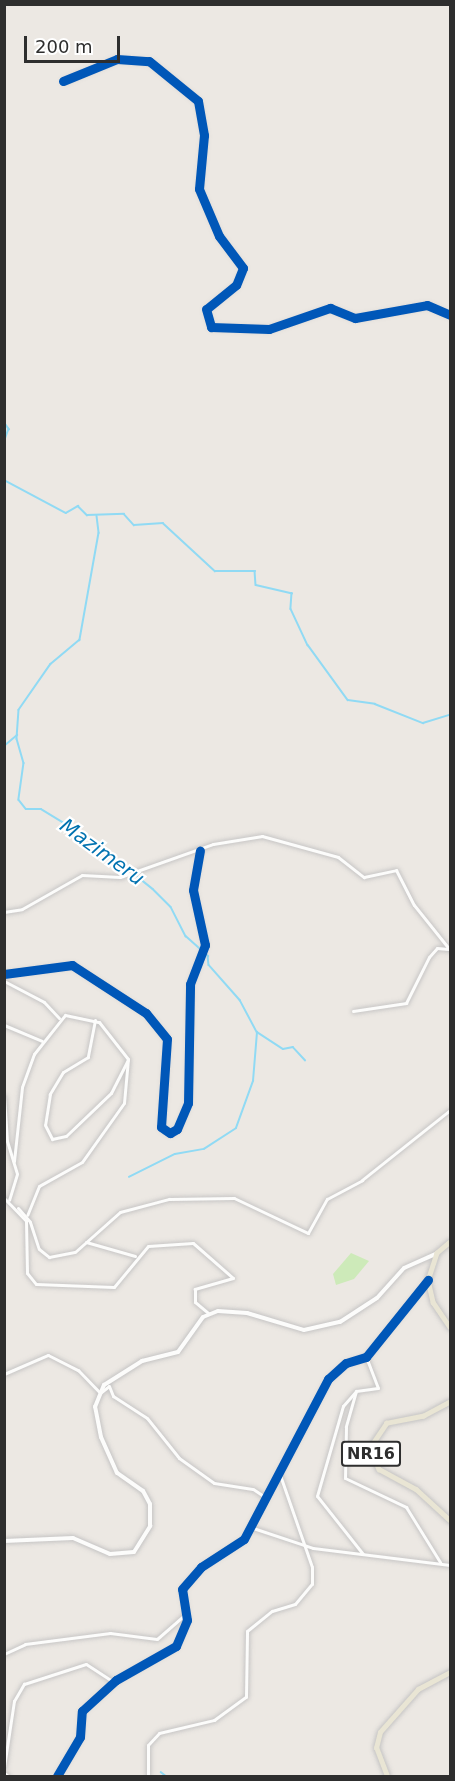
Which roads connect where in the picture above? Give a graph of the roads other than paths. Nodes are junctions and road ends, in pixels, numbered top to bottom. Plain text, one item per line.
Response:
1 (63, 81) dead end
2 (450, 315) edge
3 (200, 851) junction
4 (4, 912) edge
5 (450, 950) edge
6 (4, 974) edge
7 (4, 981) edge
8 (353, 1011) dead end
9 (60, 1018) junction
10 (95, 1020) junction
11 (4, 1025) edge
12 (42, 1041) junction
13 (128, 1059) junction
14 (4, 1096) edge
15 (450, 1110) edge
16 (14, 1161) junction
17 (7, 1199) edge
18 (18, 1208) junction
19 (26, 1215) junction
20 (86, 1242) junction
21 (450, 1242) edge
22 (437, 1253) junction
23 (135, 1256) junction
24 (428, 1280) junction
25 (208, 1314) junction
26 (450, 1328) edge
27 (366, 1357) junction
28 (4, 1374) edge
29 (356, 1391) junction
30 (98, 1392) junction
31 (450, 1405) edge
32 (278, 1470) junction
33 (265, 1497) junction
34 (450, 1520) edge
35 (250, 1527) junction
36 (4, 1541) edge
37 (304, 1546) junction
38 (363, 1554) junction
39 (440, 1562) junction
40 (450, 1564) edge
41 (184, 1615) junction
42 (4, 1654) edge
43 (450, 1672) edge
44 (114, 1682) junction
45 (4, 1767) edge
46 (4, 1773) edge
47 (8, 1776) edge
48 (57, 1776) edge
49 (148, 1776) edge
50 (387, 1776) edge

1 - 2 street
3 - 4 street
3 - 5 street
3 - 6 street
5 - 8 street
7 - 9 street
9 - 10 street
9 - 12 street
10 - 13 street
10 - 13 street
11 - 12 street
12 - 16 street
13 - 19 street
14 - 16 street
15 - 20 street
16 - 17 street
17 - 18 street
18 - 19 street
18 - 23 street
19 - 20 street
20 - 23 street
21 - 22 main road
22 - 24 main road
22 - 25 main road
23 - 25 street
24 - 26 main road
24 - 27 street
25 - 30 main road
27 - 29 street
27 - 32 street
28 - 30 street
29 - 38 street
29 - 39 street
30 - 33 street
30 - 36 main road
31 - 34 main road, NR16
32 - 33 street
32 - 37 street
33 - 35 street
35 - 37 street
35 - 41 street
37 - 38 street
37 - 49 street
38 - 39 street
39 - 40 street
41 - 42 street
41 - 44 street
43 - 50 main road
44 - 45 street
44 - 48 street
46 - 47 street

